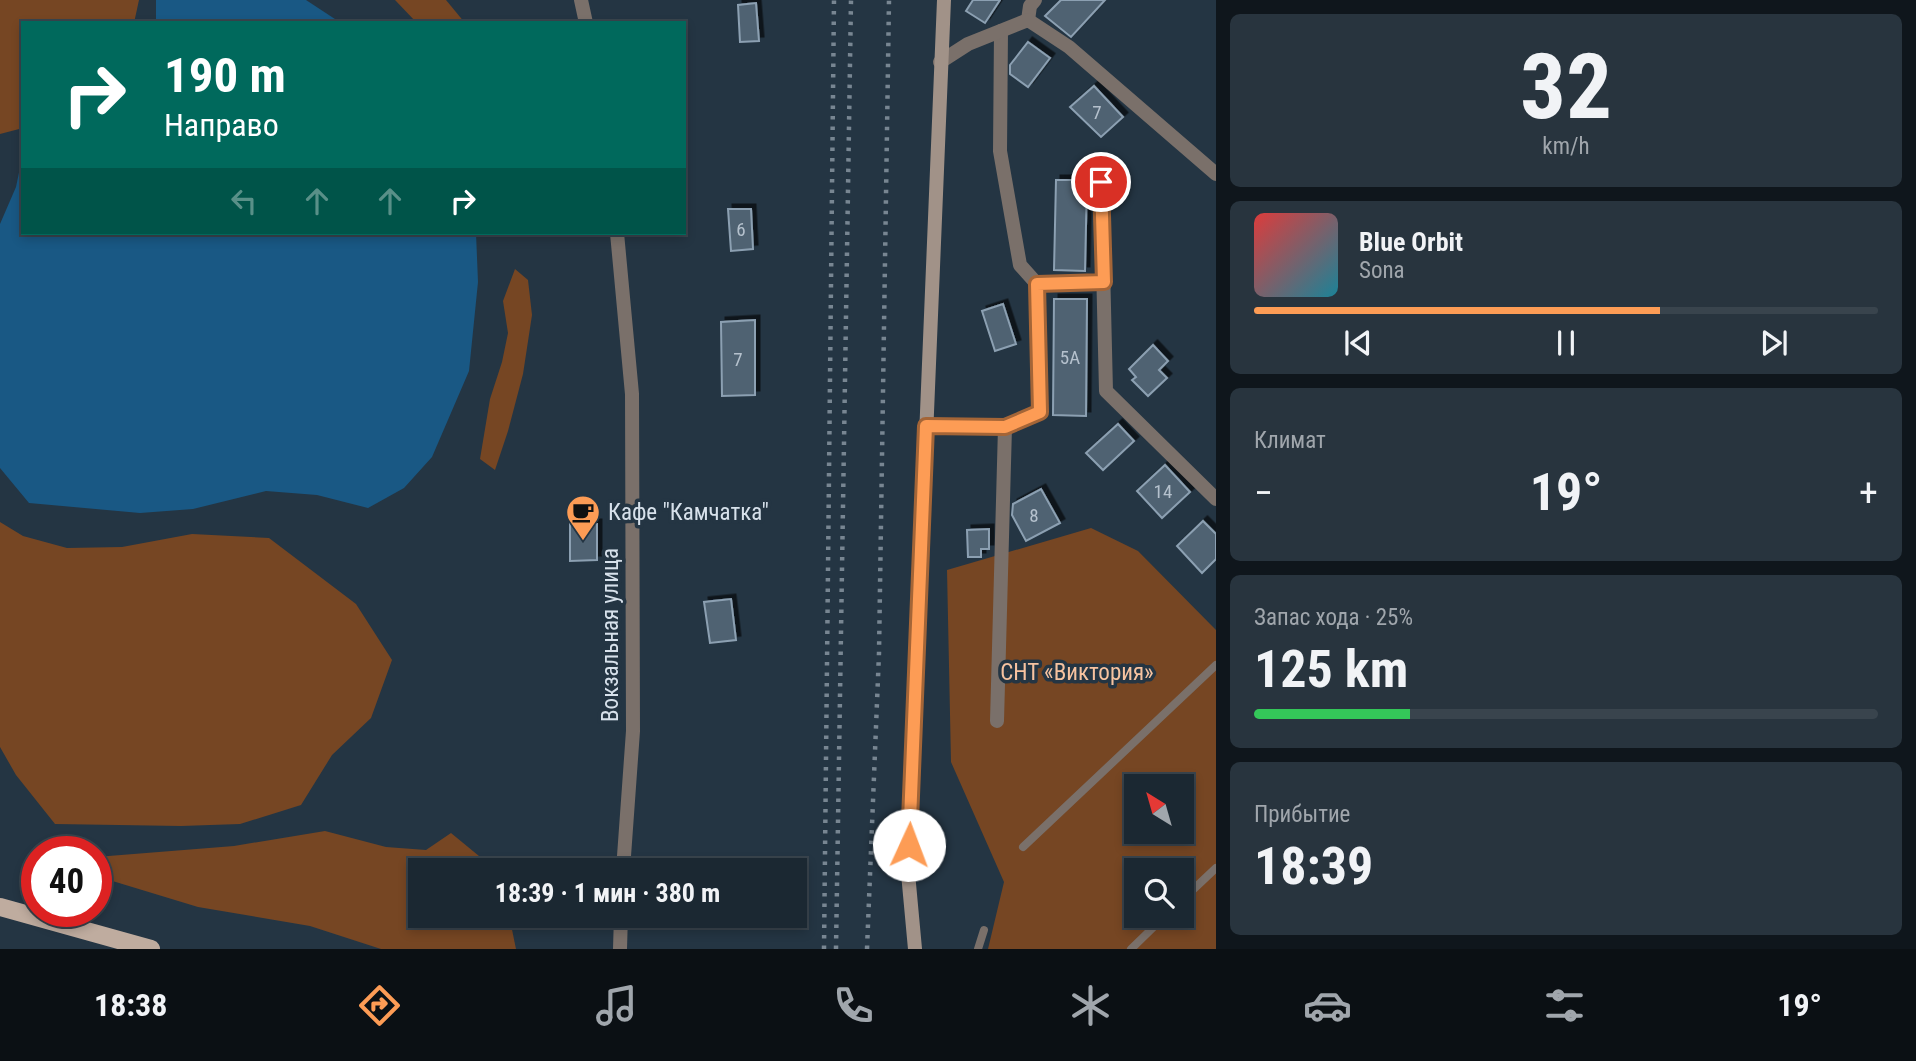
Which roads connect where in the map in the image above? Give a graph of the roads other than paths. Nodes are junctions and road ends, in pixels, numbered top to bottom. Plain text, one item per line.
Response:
1 (581, 0) edge
2 (944, 0) edge
3 (1035, 0) edge
4 (1028, 20) junction
5 (586, 21) edge
6 (1001, 31) junction
7 (940, 62) junction
8 (1216, 174) edge
9 (1101, 182) dead end
10 (617, 235) edge
11 (1104, 282) junction
12 (1037, 284) junction
13 (926, 426) junction
14 (1005, 427) junction
15 (1216, 499) edge
16 (1216, 665) edge
17 (998, 721) dead end
18 (1023, 847) dead end
19 (624, 858) edge
20 (1216, 868) edge
21 (1194, 889) edge
22 (0, 907) edge
23 (621, 928) edge
24 (1153, 928) edge
25 (984, 930) dead end
26 (151, 949) edge
27 (620, 949) edge
28 (915, 949) edge
29 (978, 949) edge
30 (1131, 949) edge

1 - 5 street
2 - 7 street
3 - 4 street
4 - 6 street
4 - 8 street
6 - 7 street
6 - 12 street
7 - 13 street
9 - 11 street
10 - 19 street, Вокзальная улица
11 - 12 street
11 - 15 street
12 - 14 street
13 - 14 street
13 - 28 street
14 - 17 street
16 - 18 lane
20 - 21 lane
22 - 26 main road
23 - 27 street
24 - 30 lane
25 - 29 lane

